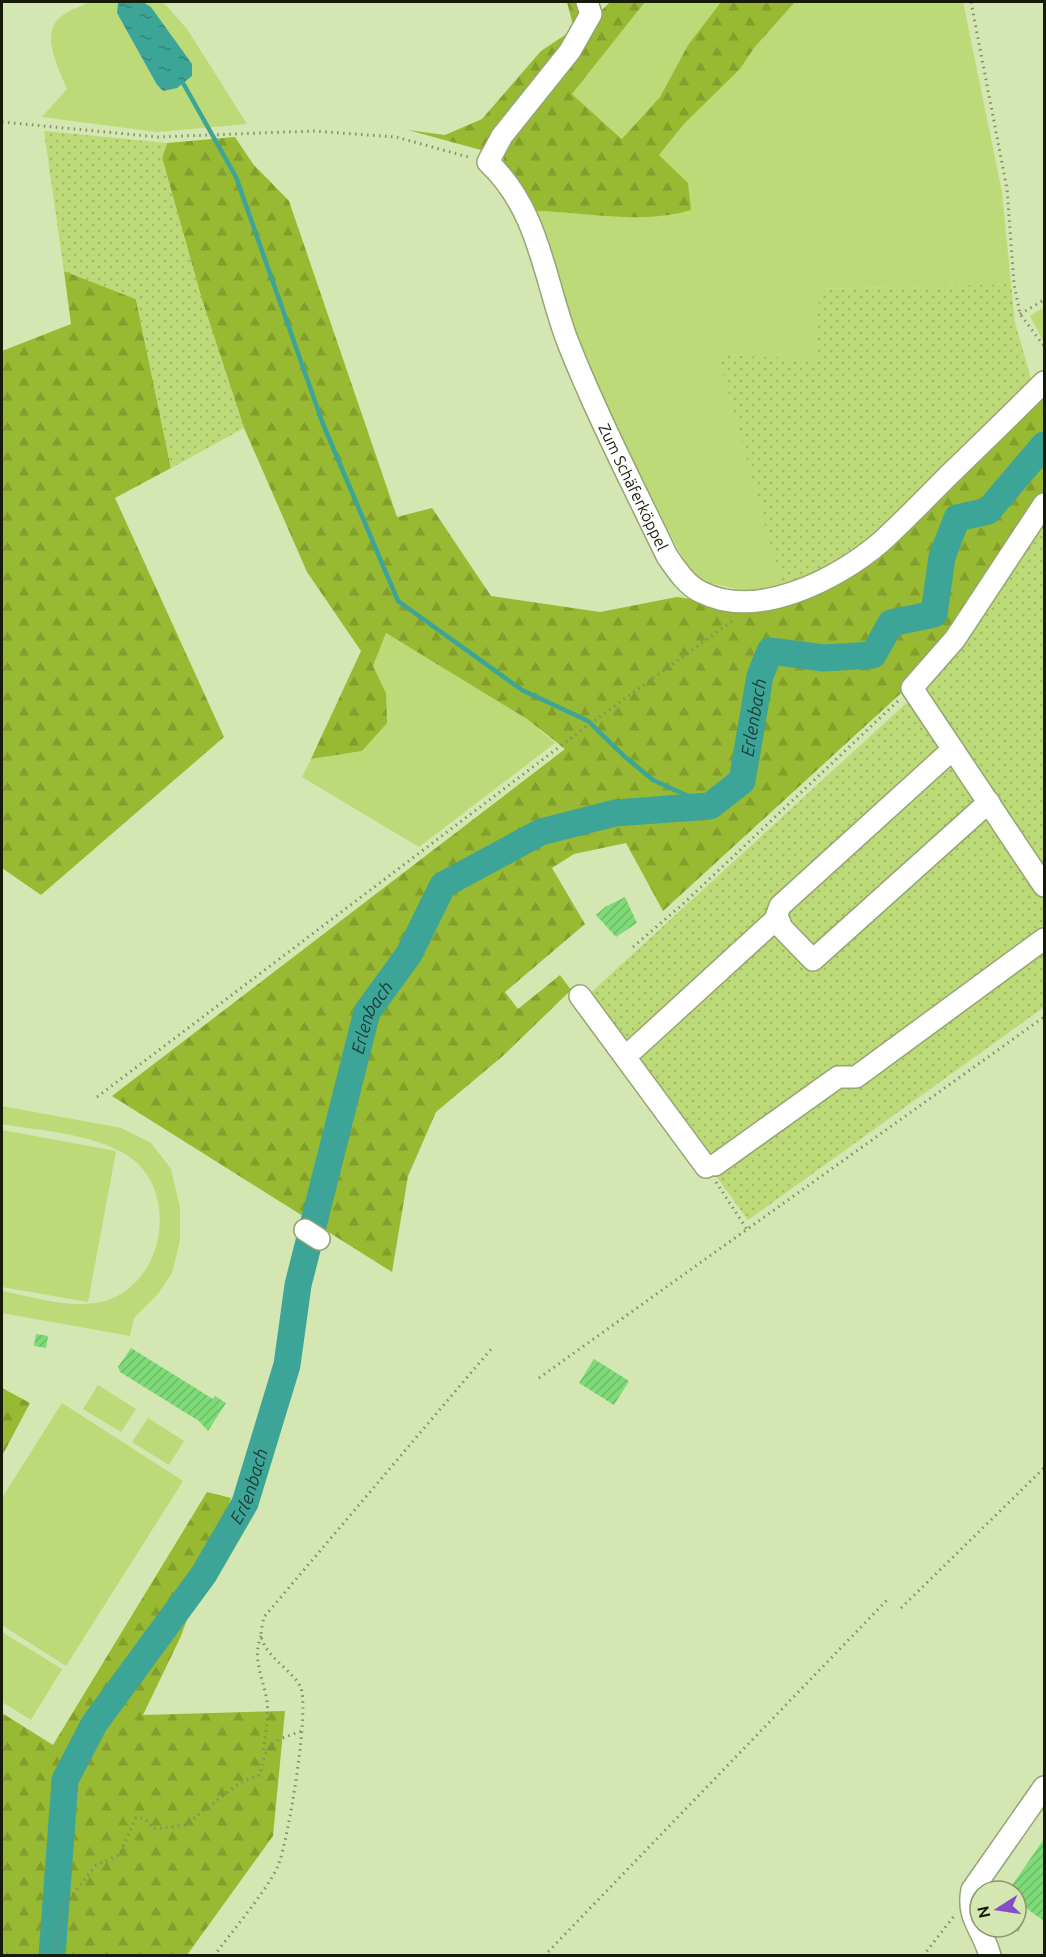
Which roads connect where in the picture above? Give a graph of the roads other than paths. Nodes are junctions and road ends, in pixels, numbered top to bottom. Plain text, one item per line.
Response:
1 (586, 2) edge
2 (1044, 382) edge
3 (1044, 504) edge
4 (953, 749) junction
5 (989, 802) junction
6 (1044, 886) edge
7 (777, 916) junction
8 (1044, 939) edge
9 (580, 996) dead end
10 (634, 1049) dead end
11 (1044, 1787) edge
12 (992, 1953) edge

1 - 2 street, Zum Schäferköppel
3 - 4 street
4 - 5 street
4 - 7 street
5 - 6 street
5 - 7 street
7 - 10 street
8 - 9 street
11 - 12 street

